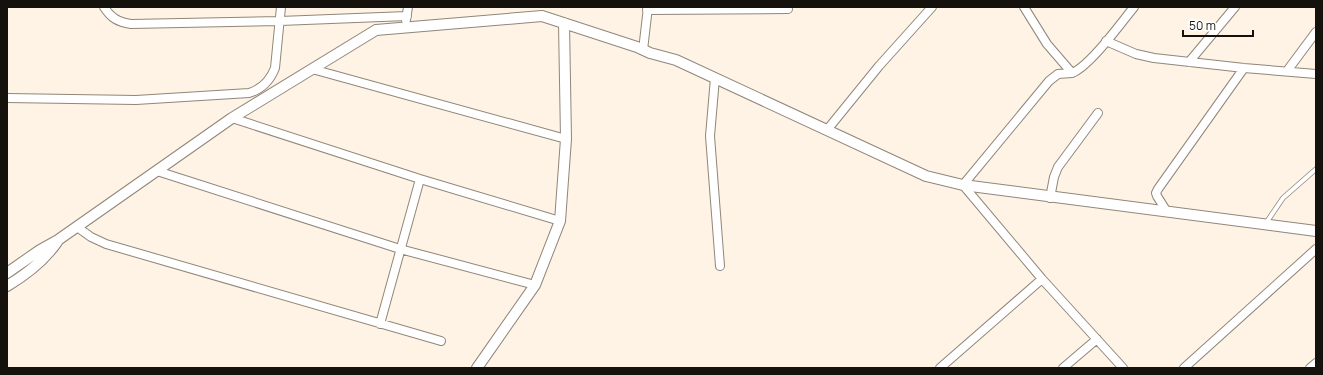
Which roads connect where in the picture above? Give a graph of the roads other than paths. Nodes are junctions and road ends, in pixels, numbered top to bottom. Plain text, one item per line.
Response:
1 (104, 7) edge
2 (281, 7) edge
3 (408, 7) edge
4 (1134, 7) edge
5 (1235, 7) edge
6 (648, 8) edge
7 (929, 8) edge
8 (1025, 8) edge
9 (788, 9) dead end
10 (407, 16) junction
11 (280, 21) junction
12 (564, 23) junction
13 (405, 27) junction
14 (1316, 32) edge
15 (1106, 41) junction
16 (643, 50) junction
17 (1189, 62) junction
18 (1244, 68) junction
19 (312, 69) junction
20 (1287, 71) junction
21 (1072, 73) junction
22 (1316, 74) edge
23 (715, 78) junction
24 (7, 98) edge
25 (1098, 113) dead end
26 (232, 118) junction
27 (827, 130) junction
28 (566, 139) junction
29 (1316, 169) edge
30 (157, 171) junction
31 (420, 179) junction
32 (963, 185) junction
33 (1050, 198) junction
34 (1167, 212) junction
35 (560, 221) junction
36 (1265, 224) junction
37 (77, 227) junction
38 (1316, 231) edge
39 (58, 240) junction
40 (400, 249) junction
41 (1316, 249) edge
42 (720, 266) dead end
43 (7, 273) edge
44 (1042, 279) junction
45 (535, 285) junction
46 (7, 286) edge
47 (380, 324) junction
48 (1096, 339) junction
49 (441, 341) dead end
50 (1316, 363) edge
51 (477, 368) edge
52 (940, 368) edge
53 (1063, 368) edge
54 (1123, 368) edge
55 (1184, 368) edge
56 (1310, 368) edge

1 - 11 street
2 - 11 street
3 - 10 street
4 - 15 street
5 - 17 street
6 - 9 street
6 - 16 street
7 - 27 street
8 - 21 street
10 - 11 street
10 - 13 street
11 - 24 street
12 - 13 street
12 - 16 street
12 - 28 street
13 - 19 street
14 - 20 street
15 - 17 street
15 - 21 street
16 - 23 street
17 - 18 street
18 - 20 street
18 - 34 street
19 - 26 street
19 - 28 street
20 - 22 street
21 - 32 street
23 - 27 street
23 - 42 street
25 - 33 street
26 - 30 street
26 - 31 street
27 - 32 street
28 - 35 street
29 - 36 lane
30 - 37 street
30 - 40 street
31 - 35 street
31 - 40 street
32 - 33 street
32 - 44 street
33 - 34 street
34 - 36 street
35 - 45 street
36 - 38 street
37 - 39 street
37 - 47 street
39 - 43 street
39 - 46 street
40 - 45 street
40 - 47 street
41 - 55 street
44 - 48 street
44 - 52 street
45 - 51 street
47 - 49 street
48 - 53 street
48 - 54 street
50 - 56 street

